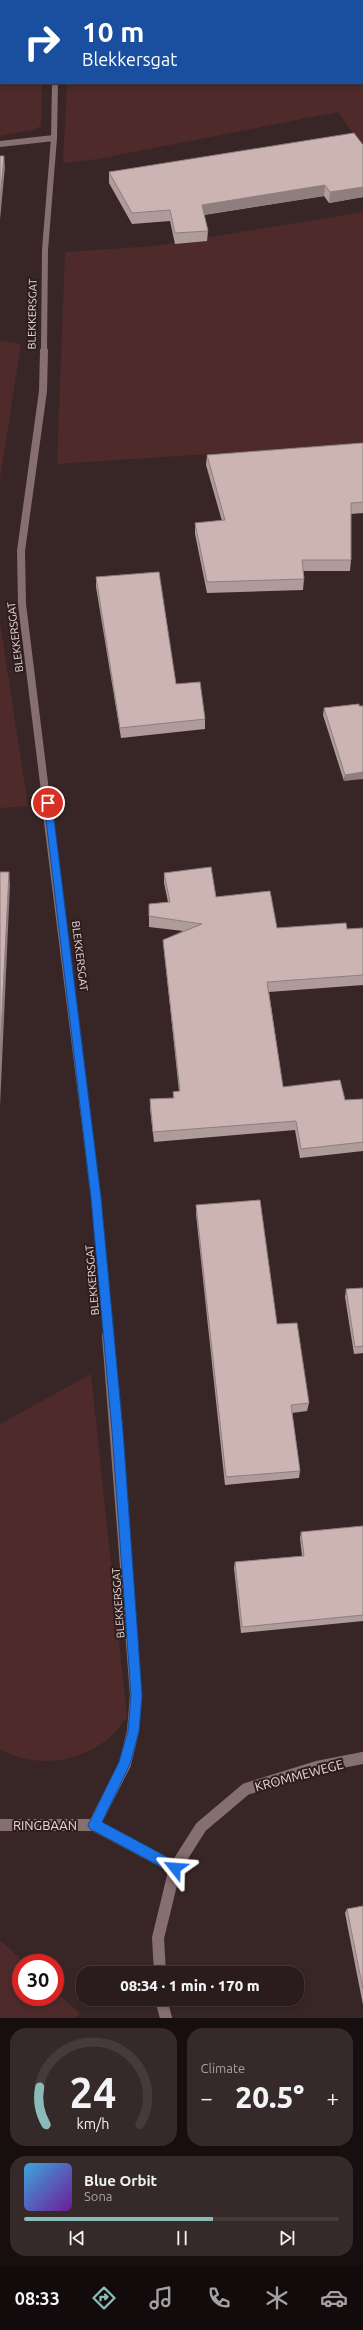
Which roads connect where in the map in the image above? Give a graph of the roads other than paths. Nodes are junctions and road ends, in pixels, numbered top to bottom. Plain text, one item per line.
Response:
1 (55, 84) edge
2 (54, 138) junction
3 (0, 144) edge
4 (363, 1758) edge
5 (0, 1825) edge
6 (94, 1825) junction
7 (175, 1868) junction
8 (160, 1966) edge
9 (162, 2006) edge
10 (166, 2018) edge

1 - 2 street, BLEKKERSGAT
2 - 3 street
2 - 6 street, BLEKKERSGAT
4 - 7 street, KROMMEWEGE
5 - 6 street, RINGBAAN
6 - 7 street, RINGBAAN
7 - 8 street, KROMMEWEGE
9 - 10 street

